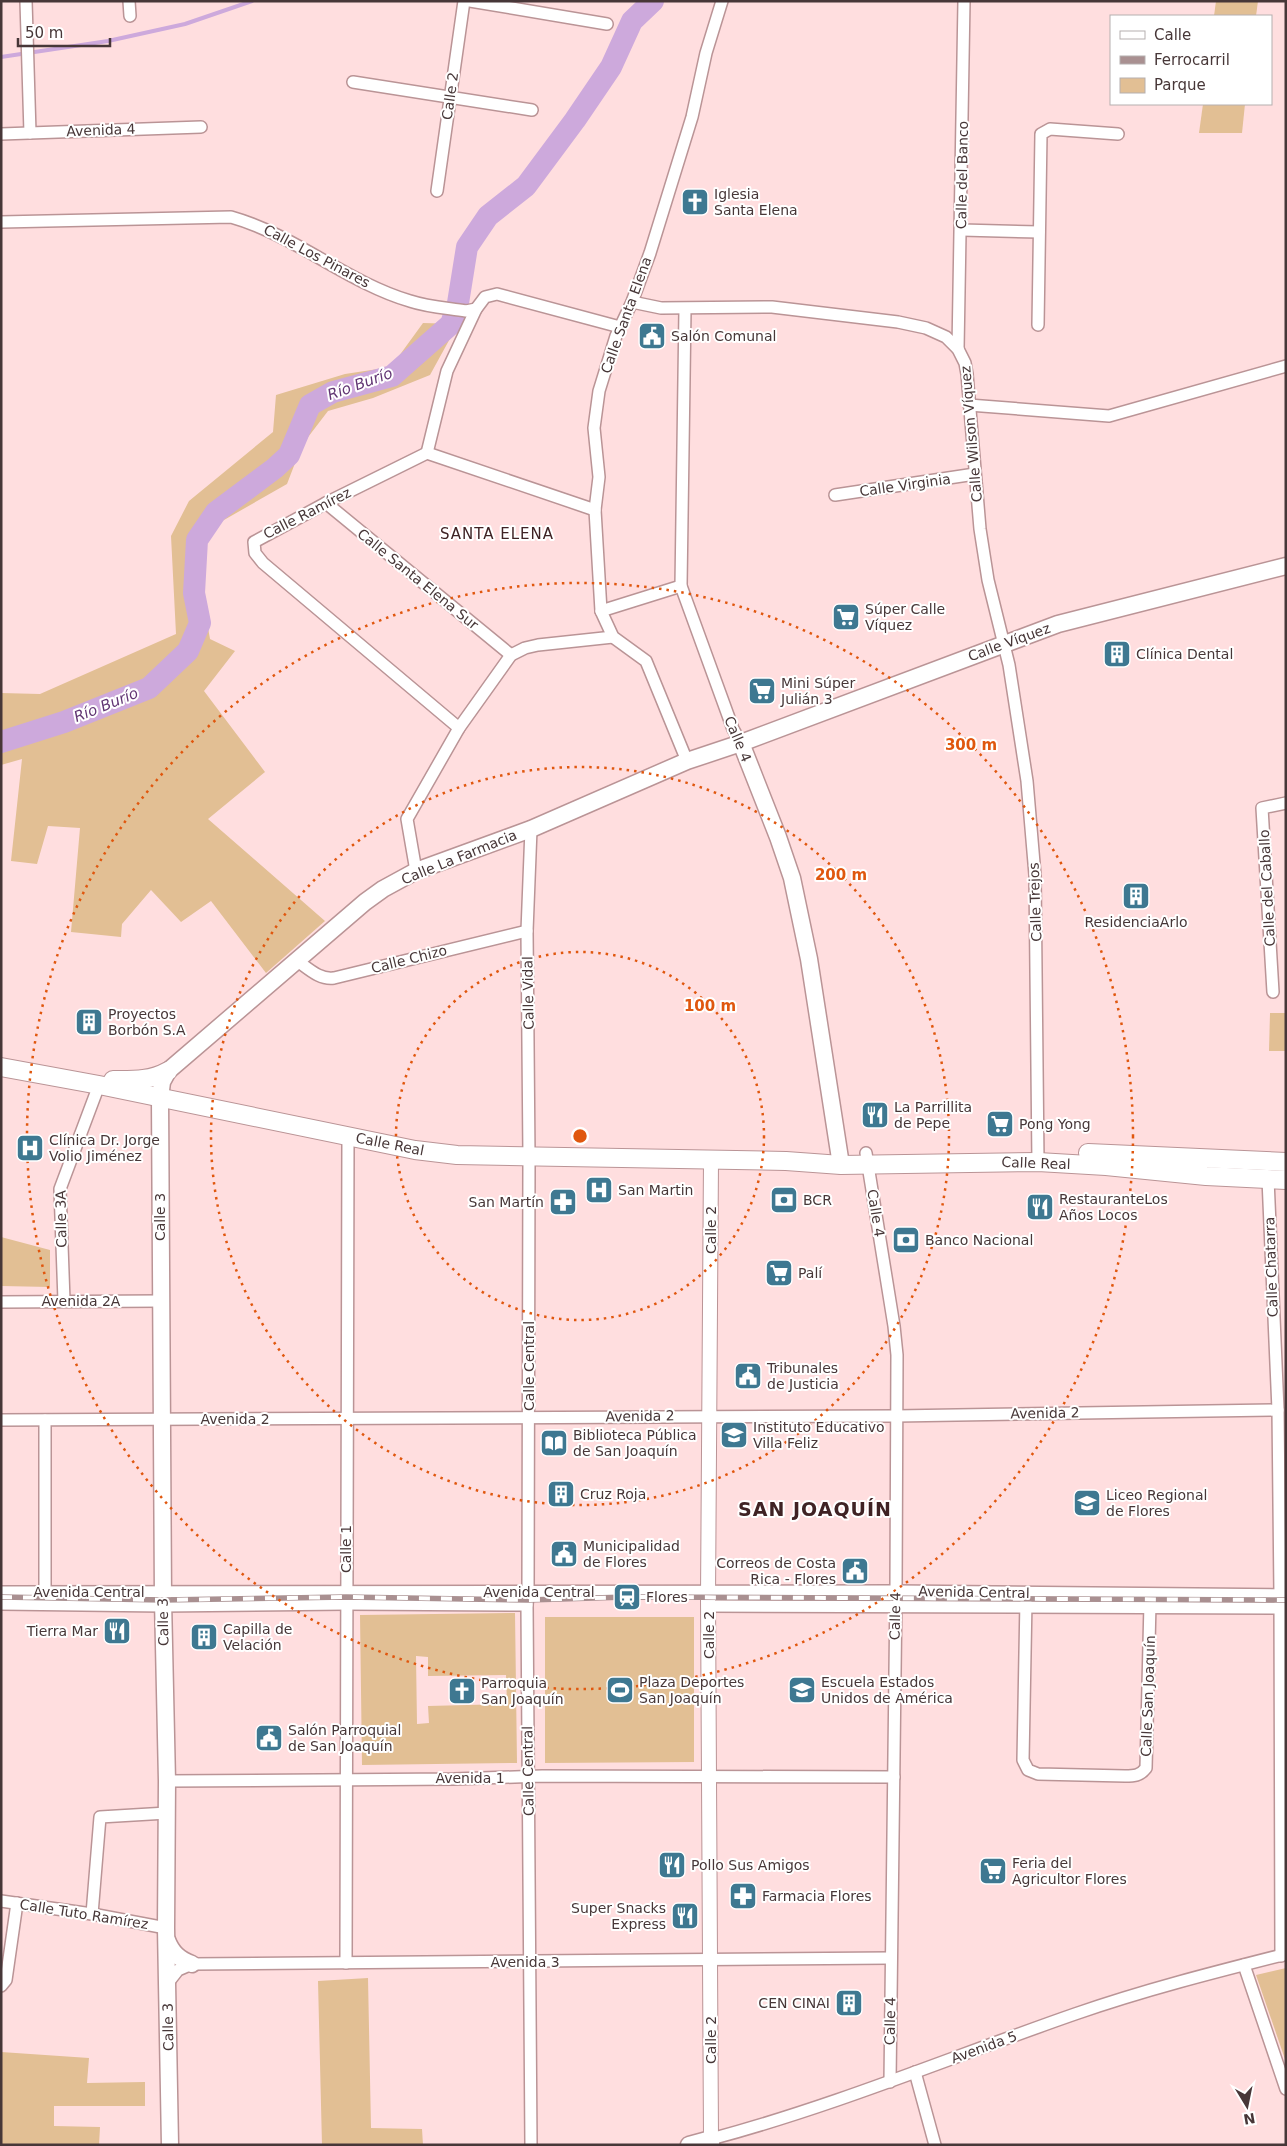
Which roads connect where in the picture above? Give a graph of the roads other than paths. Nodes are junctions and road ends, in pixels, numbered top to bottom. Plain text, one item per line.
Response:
1 (26, 1) edge
2 (129, 1) edge
3 (464, 1) edge
4 (470, 1) edge
5 (722, 1) edge
6 (964, 1) edge
7 (130, 16) dead end
8 (607, 24) dead end
9 (353, 82) dead end
10 (450, 98) junction
11 (532, 110) dead end
12 (201, 128) dead end
13 (30, 132) junction
14 (1, 134) edge
15 (1118, 134) dead end
16 (437, 191) dead end
17 (1, 222) edge
18 (962, 230) junction
19 (1039, 232) junction
20 (632, 302) junction
21 (685, 309) junction
22 (471, 310) junction
23 (1038, 325) dead end
24 (620, 327) junction
25 (958, 349) junction
26 (1286, 366) edge
27 (969, 405) junction
28 (427, 454) junction
29 (975, 474) junction
30 (835, 495) dead end
31 (326, 503) junction
32 (595, 510) junction
33 (1286, 566) edge
34 (681, 586) junction
35 (601, 611) junction
36 (612, 637) junction
37 (1005, 644) junction
38 (511, 655) junction
39 (459, 728) junction
40 (741, 743) junction
41 (687, 761) junction
42 (1286, 803) edge
43 (530, 828) junction
44 (416, 871) junction
45 (527, 931) junction
46 (296, 960) junction
47 (1274, 992) dead end
48 (1, 1067) edge
49 (168, 1070) junction
50 (98, 1084) junction
51 (160, 1098) junction
52 (348, 1136) junction
53 (1038, 1156) junction
54 (529, 1157) junction
55 (1192, 1158) junction
56 (867, 1159) junction
57 (711, 1160) junction
58 (840, 1160) junction
59 (1286, 1162) edge
60 (1286, 1171) edge
61 (1277, 1179) edge
62 (64, 1301) junction
63 (161, 1301) junction
64 (1, 1302) edge
65 (1278, 1410) junction
66 (710, 1415) junction
67 (896, 1416) junction
68 (161, 1418) junction
69 (529, 1418) junction
70 (346, 1419) junction
71 (1, 1420) edge
72 (45, 1420) junction
73 (45, 1591) junction
74 (1, 1592) edge
75 (709, 1592) junction
76 (896, 1592) junction
77 (528, 1593) junction
78 (1026, 1593) junction
79 (1151, 1594) junction
80 (346, 1598) junction
81 (163, 1599) junction
82 (1283, 1601) edge
83 (1, 1604) edge
84 (45, 1604) junction
85 (527, 1605) junction
86 (708, 1606) junction
87 (895, 1606) junction
88 (1026, 1607) junction
89 (1150, 1608) junction
90 (527, 1777) junction
91 (710, 1777) junction
92 (894, 1777) junction
93 (348, 1779) junction
94 (167, 1781) junction
95 (167, 1813) junction
96 (1, 1901) edge
97 (17, 1903) junction
98 (92, 1914) junction
99 (166, 1933) junction
100 (1283, 1955) edge
101 (891, 1958) junction
102 (711, 1961) junction
103 (529, 1962) junction
104 (346, 1963) junction
105 (192, 1964) junction
106 (1244, 1965) junction
107 (167, 1984) junction
108 (2, 1986) edge
109 (915, 2072) junction
110 (890, 2082) junction
111 (1286, 2090) edge
112 (711, 2142) edge
113 (170, 2145) edge
114 (531, 2145) edge
115 (689, 2145) edge
116 (935, 2145) edge

1 - 13 street
2 - 7 street
3 - 10 street, Calle 2
4 - 8 street
5 - 20 street, Calle Santa Elena
6 - 18 street, Calle del Banco
9 - 10 street
10 - 11 street
10 - 16 street, Calle 2
12 - 13 street, Avenida 4
13 - 14 street, Avenida 4
15 - 19 street
17 - 22 street, Calle Los Pinares
18 - 19 street
18 - 25 street, Calle del Banco
19 - 23 street
20 - 21 street, Calle Wilson Víquez
20 - 24 street, Calle Santa Elena
21 - 25 street, Calle Wilson Víquez
21 - 34 street, Calle 4
22 - 24 street
22 - 28 street
24 - 32 street, Calle Santa Elena
25 - 27 street, Calle Wilson Víquez
26 - 27 street
27 - 29 street, Calle Wilson Víquez
28 - 31 street, Calle Ramírez
28 - 32 street
29 - 30 street, Calle Virginia
29 - 37 street, Calle Wilson Víquez
31 - 38 street, Calle Santa Elena Sur
31 - 39 street, Calle Ramírez
32 - 35 street, Calle Santa Elena
33 - 37 main road, Calle Víquez
34 - 35 street
34 - 40 street, Calle 4
35 - 36 street, Calle Santa Elena
36 - 38 street
36 - 41 street
37 - 40 main road, Calle Víquez
37 - 53 street, Calle Trejos
38 - 39 street
39 - 44 street
40 - 41 main road, Calle La Farmacia
40 - 58 main road, Calle 4
41 - 43 main road, Calle La Farmacia
42 - 47 street, Calle del Caballo
43 - 44 main road, Calle La Farmacia
43 - 45 street, Calle Vidal
44 - 46 main road, Calle La Farmacia
45 - 46 street, Calle Chizo
45 - 54 street, Calle Vidal
46 - 49 main road, Calle La Farmacia
48 - 50 main road, Calle Real
49 - 50 main road
49 - 51 main road
50 - 51 main road, Calle Real
50 - 62 street, Calle 3A
51 - 52 main road, Calle Real
51 - 63 main road, Calle 3
52 - 54 main road, Calle Real
52 - 70 street, Calle 1
53 - 55 main road, Calle Real
53 - 56 main road, Calle Real
53 - 61 main road, Calle Real
54 - 57 main road, Calle Real
54 - 69 street, Calle Central
55 - 59 main road, Calle Real
55 - 61 main road
56 - 58 main road, Calle Real
56 - 67 street, Calle 4
57 - 58 main road, Calle Real
57 - 66 street, Calle 2
60 - 61 main road
61 - 65 street, Calle Chatarra
62 - 63 street, Avenida 2A
62 - 64 street, Avenida 2A
63 - 68 main road, Calle 3
65 - 67 street, Avenida 2
65 - 82 street, Calle Chatarra
66 - 67 street, Avenida 2
66 - 69 street, Avenida 2
66 - 75 street, Calle 2
67 - 76 street, Calle 4
68 - 70 street, Avenida 2
68 - 72 street, Avenida 2
68 - 81 main road, Calle 3
69 - 70 street, Avenida 2
69 - 77 street, Calle Central
70 - 80 street, Calle 1
71 - 72 street, Avenida 2
72 - 73 street
73 - 74 street, Avenida Central
73 - 81 street, Avenida Central
73 - 84 street
75 - 76 street, Avenida Central
75 - 77 street, Avenida Central
75 - 86 street, Calle 2
76 - 78 street, Avenida Central
76 - 87 street, Calle 4
77 - 80 street, Avenida Central
77 - 85 street, Calle Central
78 - 79 street, Avenida Central
78 - 88 street, Calle San Joaquín
79 - 82 street, Avenida Central
79 - 89 street, Calle San Joaquín
80 - 81 street, Avenida Central
80 - 85 street, Avenida Central
80 - 93 street, Calle 1
81 - 84 street, Avenida Central
81 - 94 main road, Calle 3
82 - 89 street, Avenida Central
82 - 100 street, Calle Chatarra
83 - 84 street, Avenida Central
85 - 90 street, Calle Central
86 - 87 street, Avenida Central
86 - 91 street, Calle 2
87 - 88 street, Avenida Central
87 - 92 street, Calle 4
88 - 89 street, Avenida Central
88 - 89 street, Calle San Joaquín
90 - 91 street, Avenida 1
90 - 93 street, Avenida 1
90 - 103 street, Calle Central
91 - 92 street, Avenida 1
91 - 102 street, Calle 2
92 - 101 street, Calle 4
93 - 94 street, Avenida 1
93 - 104 street, Calle 1
94 - 95 main road, Calle 3
95 - 98 street
95 - 99 main road, Calle 3
96 - 97 street, Calle Tuto Ramírez
97 - 98 street, Calle Tuto Ramírez
97 - 108 street
98 - 99 street, Calle Tuto Ramírez
99 - 105 main road
99 - 107 main road, Calle 3
100 - 106 street, Avenida 5
101 - 102 street, Avenida 3
101 - 110 street, Calle 4
102 - 103 street, Avenida 3
102 - 112 street, Calle 2
103 - 104 street, Avenida 3
103 - 114 street, Calle Central
104 - 105 street, Avenida 3
105 - 107 street
106 - 109 street, Avenida 5
106 - 111 street
107 - 113 main road, Calle 3
109 - 110 street, Avenida 5
109 - 116 street
110 - 112 street, Avenida 5
112 - 115 main road, Avenida 5

